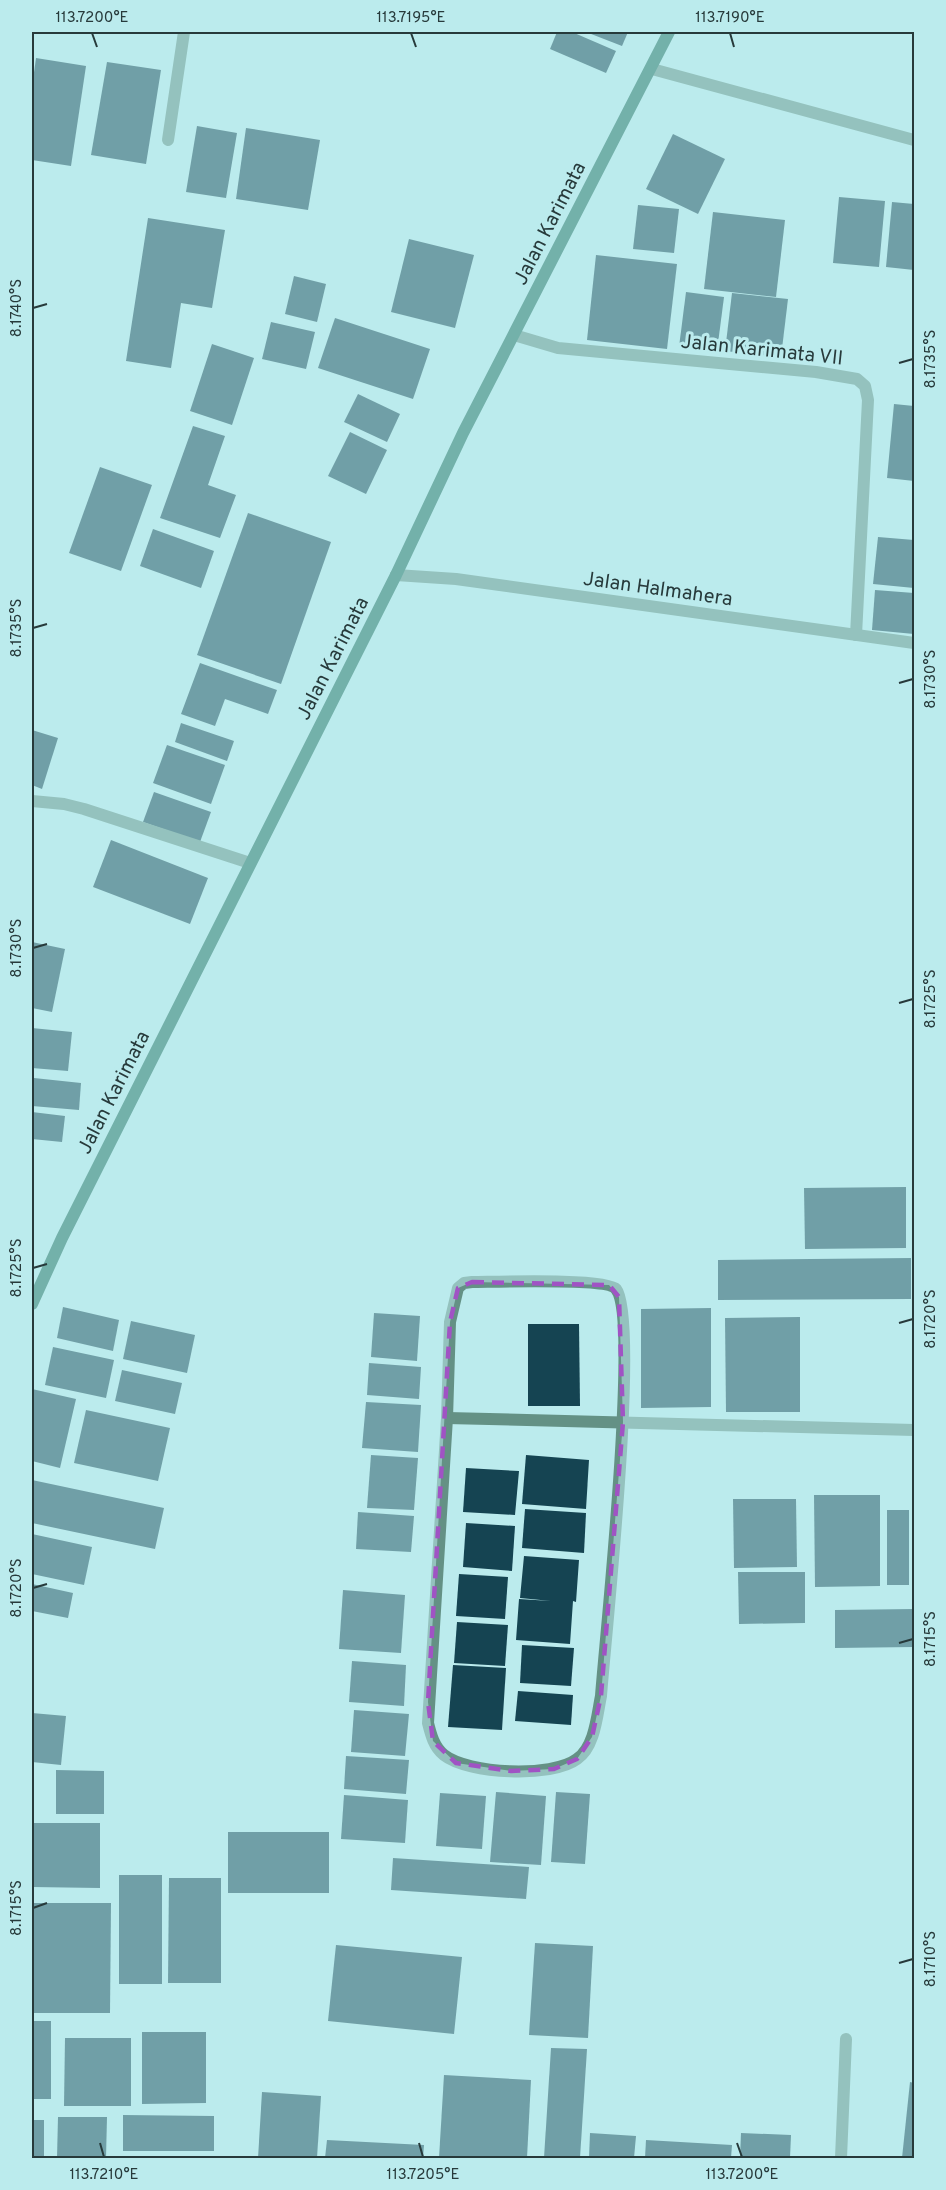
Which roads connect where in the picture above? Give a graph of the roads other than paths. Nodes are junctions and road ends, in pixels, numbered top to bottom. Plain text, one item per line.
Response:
1 (184, 32) edge
2 (669, 32) edge
3 (652, 69) junction
4 (168, 140) dead end
5 (915, 140) edge
6 (514, 335) junction
7 (396, 575) junction
8 (856, 635) junction
9 (915, 643) edge
10 (32, 801) edge
11 (250, 863) junction
12 (32, 1304) edge
13 (447, 1418) junction
14 (623, 1422) junction
15 (915, 1430) edge
16 (846, 2039) dead end
17 (841, 2158) edge

1 - 4 street
2 - 3 main road, Jalan Karimata
3 - 5 street
3 - 6 main road, Jalan Karimata
6 - 7 main road, Jalan Karimata
6 - 8 street, Jalan Karimata VII
7 - 8 street, Jalan Halmahera
7 - 11 main road, Jalan Karimata
8 - 9 street, Jalan Halmahera
10 - 11 street
11 - 12 main road, Jalan Karimata
13 - 14 street
13 - 14 street
13 - 14 street
14 - 15 street
16 - 17 street

